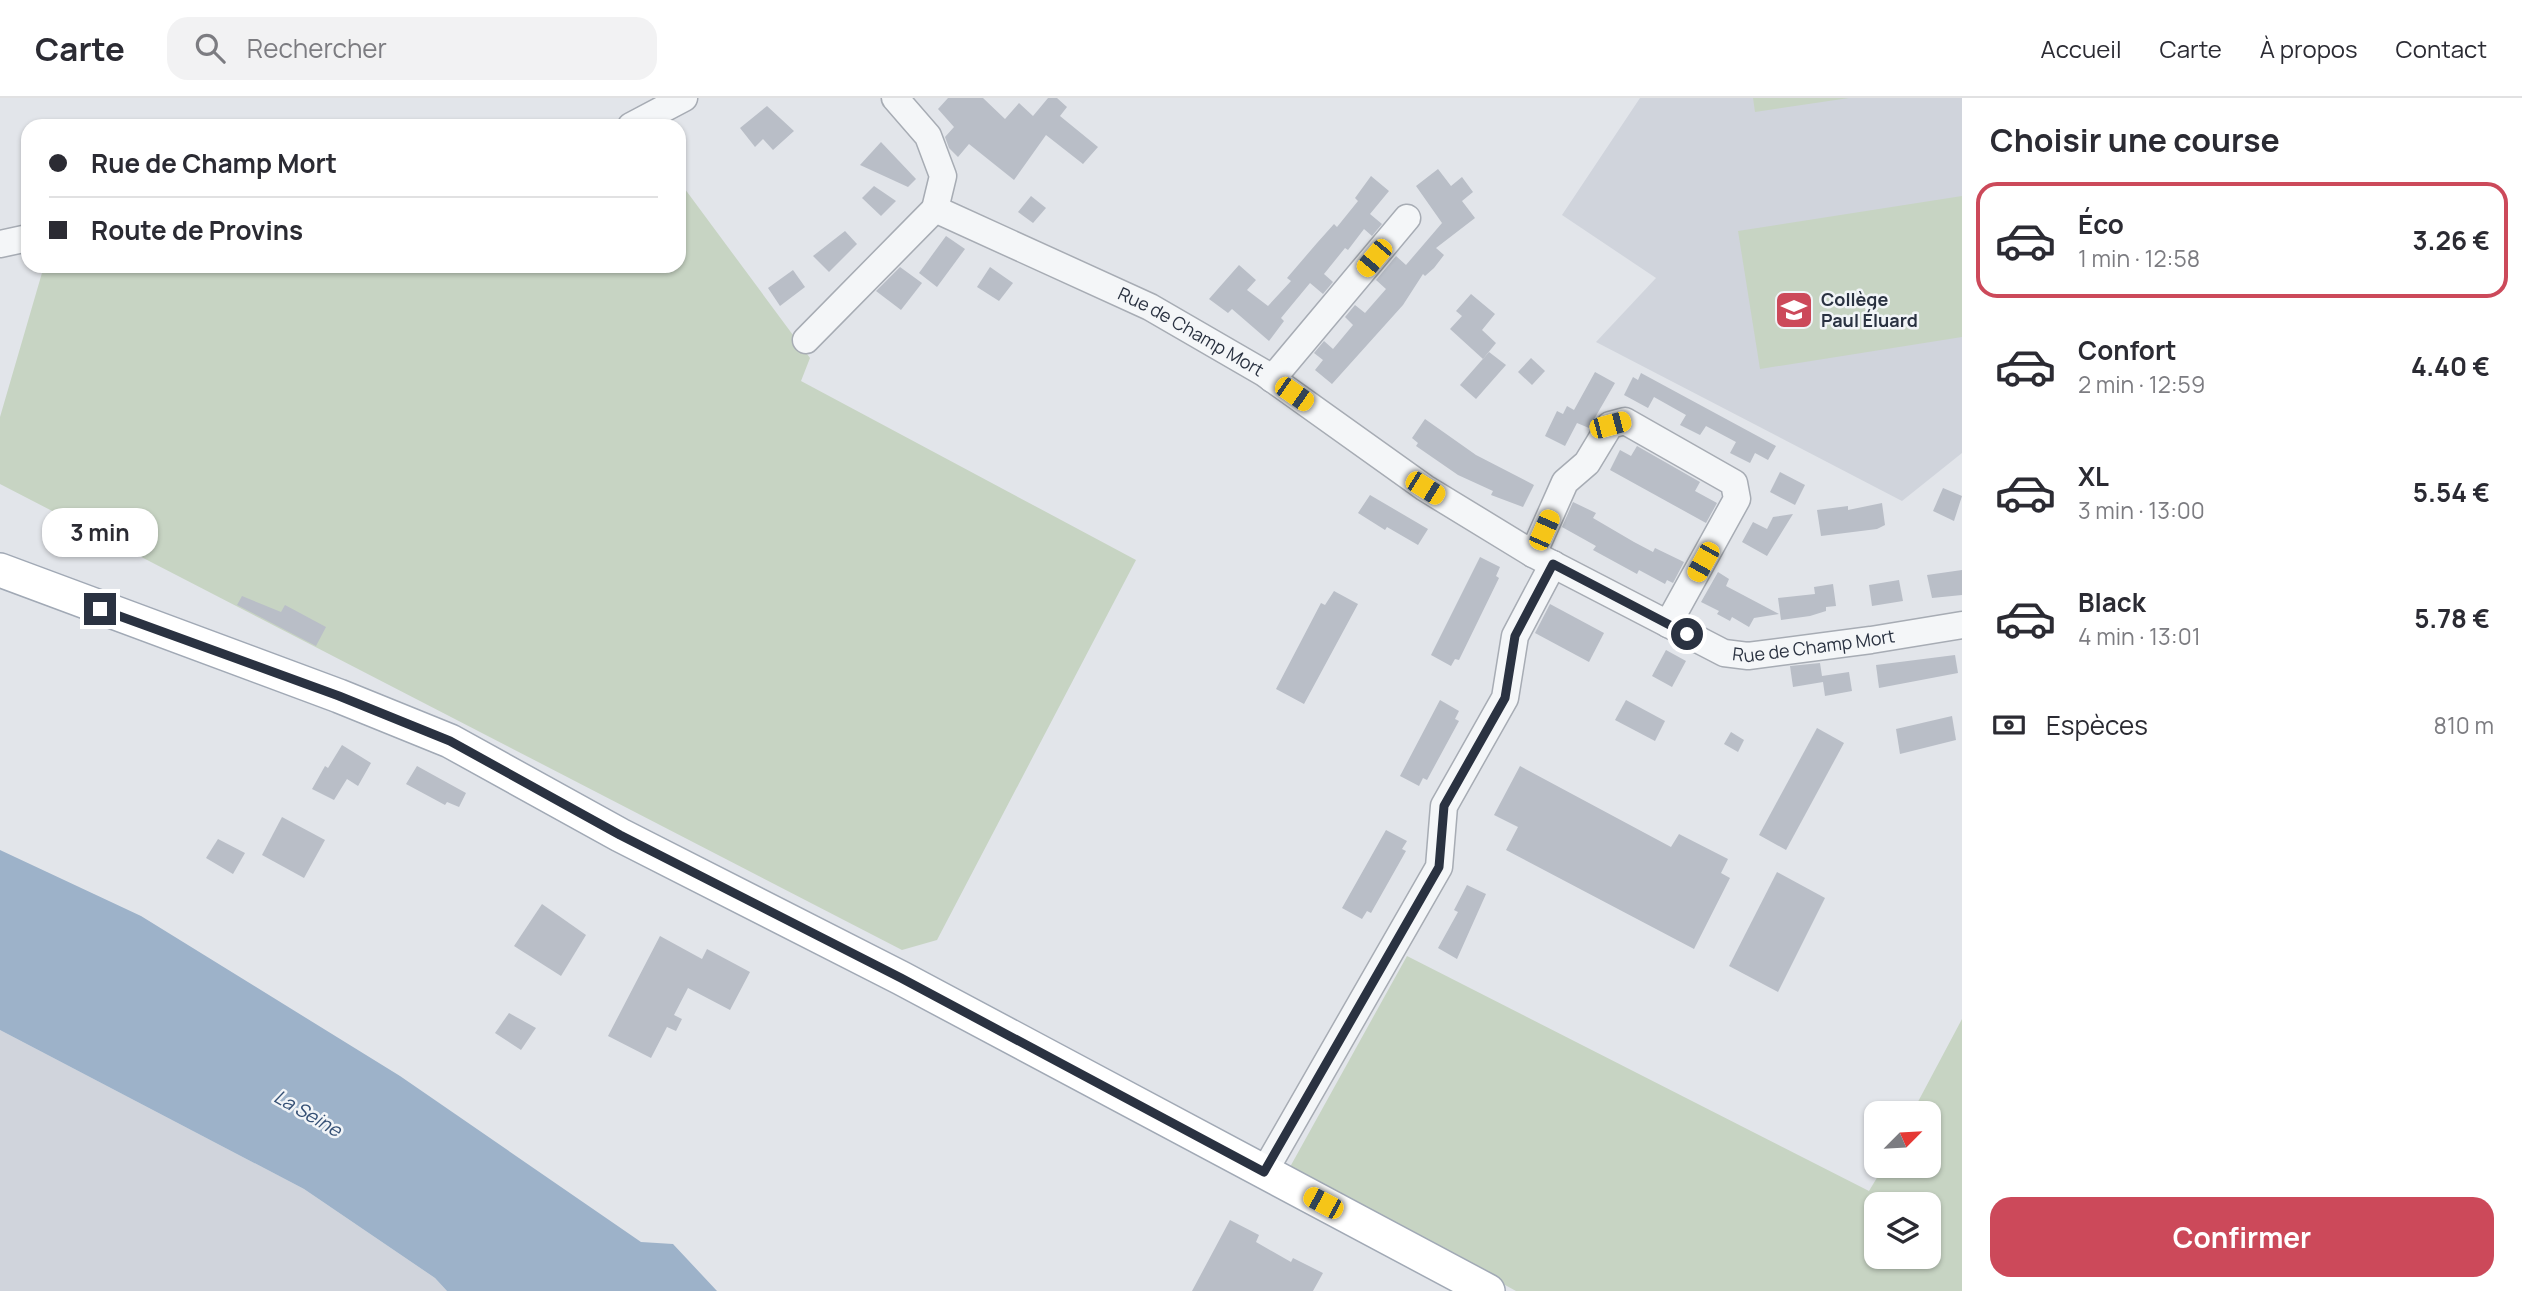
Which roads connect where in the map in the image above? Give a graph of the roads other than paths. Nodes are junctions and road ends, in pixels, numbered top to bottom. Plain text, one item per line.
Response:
1 (684, 98) edge
2 (895, 98) edge
3 (644, 119) edge
4 (934, 209) junction
5 (1407, 218) dead end
6 (21, 240) edge
7 (0, 244) edge
8 (806, 340) dead end
9 (1272, 379) junction
10 (1543, 559) junction
11 (0, 570) edge
12 (1668, 625) junction
13 (1962, 625) edge
14 (1264, 1172) junction
15 (1488, 1291) edge

1 - 3 street
2 - 4 street
4 - 8 street
4 - 9 street, Rue de Champ Mort
5 - 9 street
6 - 7 street
9 - 10 street, Rue de Champ Mort
10 - 12 street, Rue de Champ Mort
10 - 12 street
10 - 14 street
11 - 14 main road
12 - 13 street, Rue de Champ Mort
14 - 15 main road

